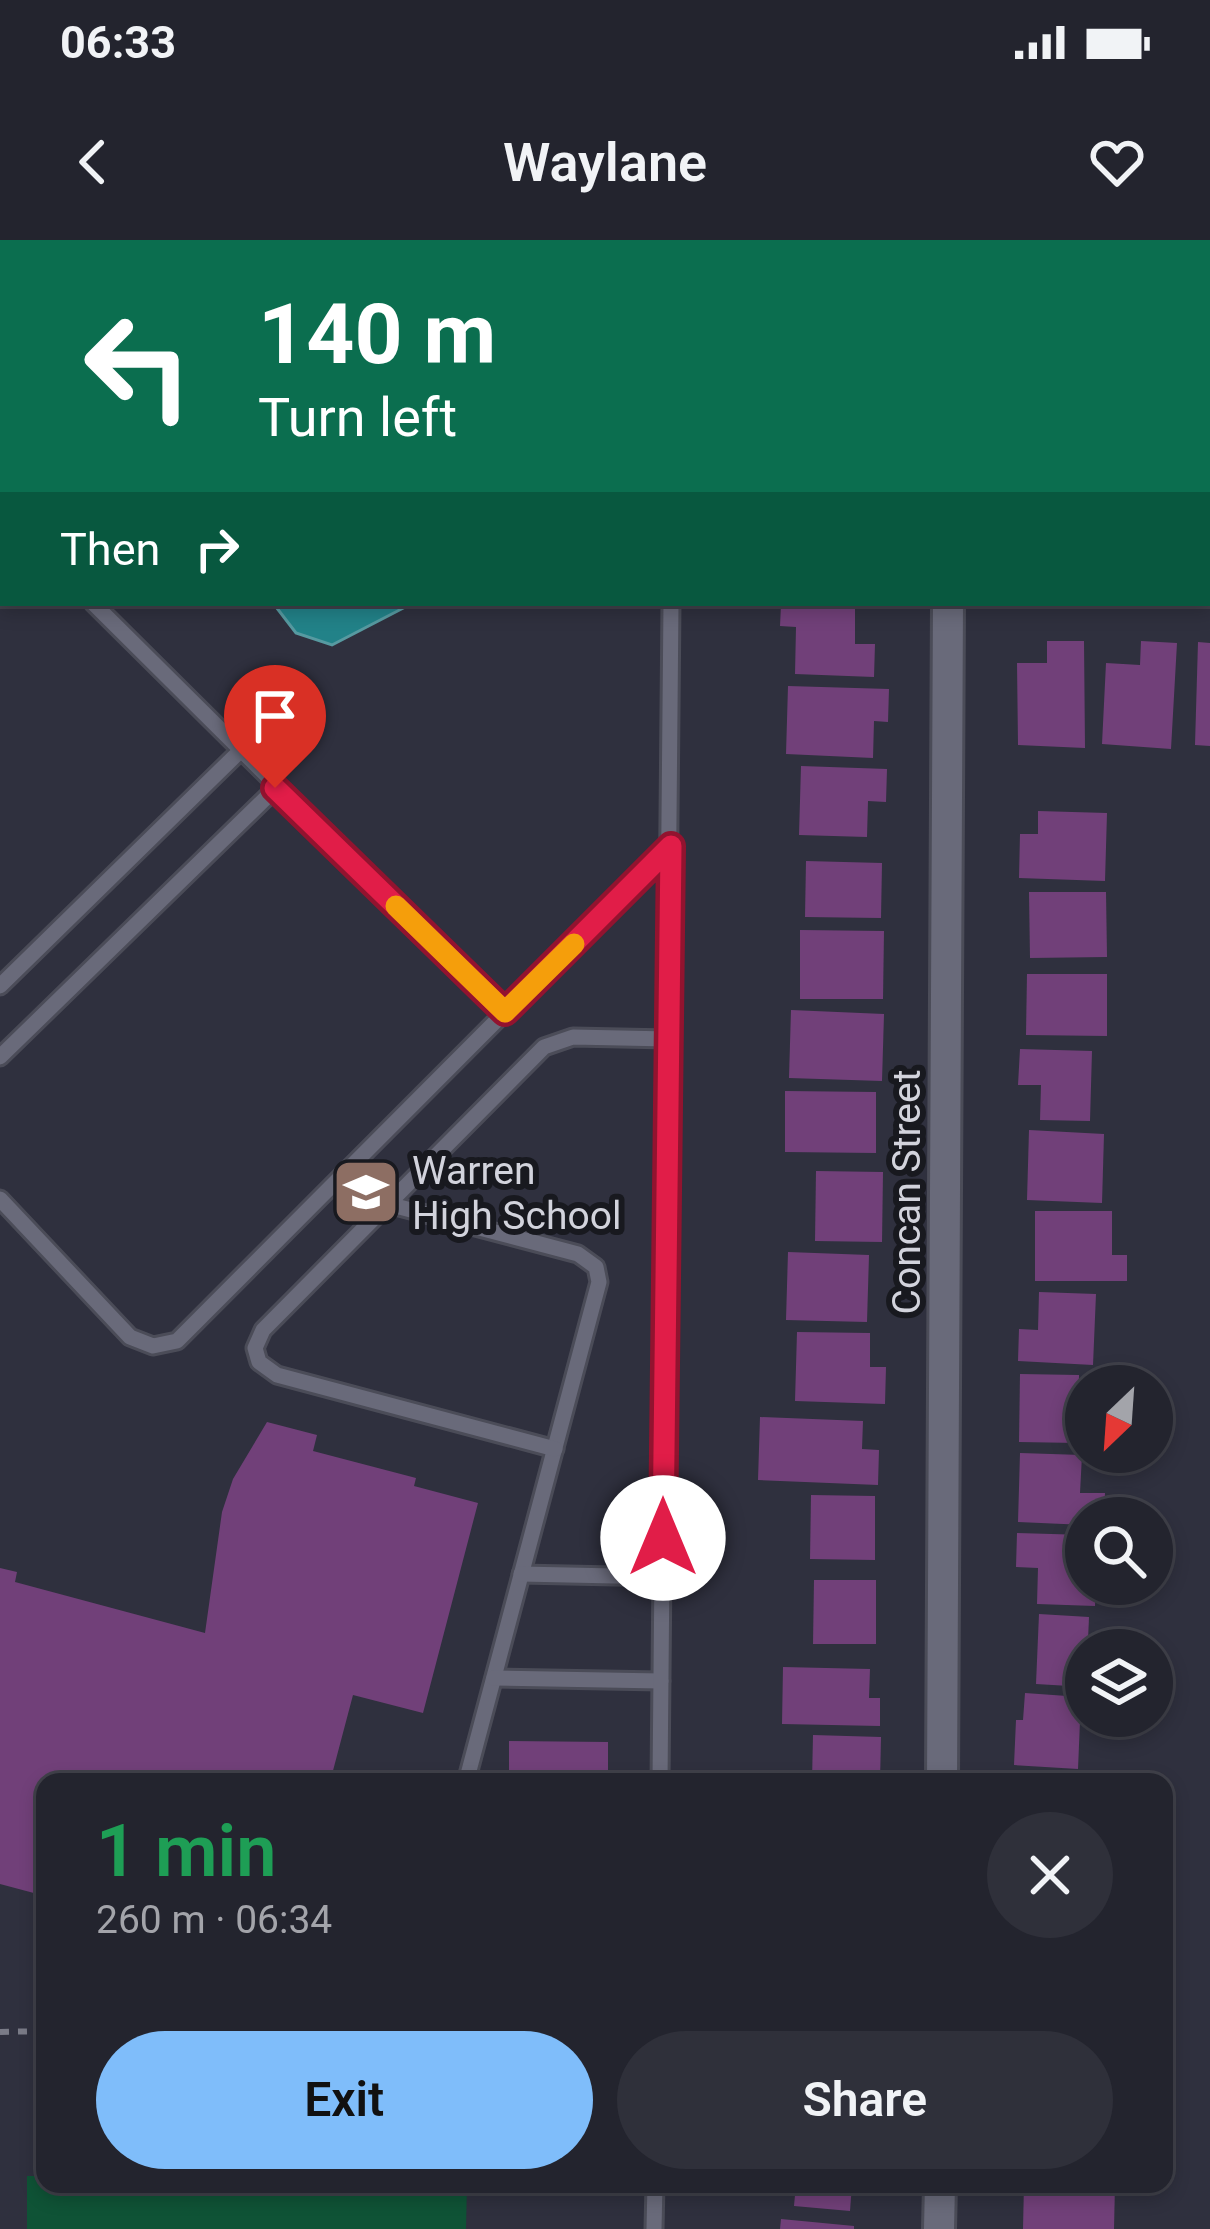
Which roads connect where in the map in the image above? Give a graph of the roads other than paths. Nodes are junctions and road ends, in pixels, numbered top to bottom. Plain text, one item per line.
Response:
1 (97, 606) edge
2 (671, 606) edge
3 (948, 606) edge
4 (239, 752) junction
5 (275, 788) junction
6 (671, 846) junction
7 (0, 986) edge
8 (505, 1012) junction
9 (669, 1039) junction
10 (0, 1057) edge
11 (0, 1199) edge
12 (388, 1204) junction
13 (555, 1449) junction
14 (521, 1574) junction
15 (662, 1576) junction
16 (494, 1678) junction
17 (661, 1681) junction
18 (468, 1773) edge
19 (660, 1773) edge
20 (942, 1773) edge
21 (655, 2193) edge
22 (940, 2193) edge
23 (654, 2229) edge
24 (939, 2229) edge

1 - 4 lane
2 - 6 lane
3 - 20 street, Concan Street
4 - 5 lane
4 - 7 lane
5 - 8 lane
5 - 10 lane
6 - 8 lane
6 - 9 lane
8 - 11 lane
9 - 12 lane
9 - 15 lane
12 - 13 lane
12 - 13 lane
13 - 14 lane
14 - 15 lane
14 - 16 lane
15 - 17 lane
16 - 17 lane
16 - 18 lane
17 - 19 lane
21 - 23 lane
22 - 24 street

